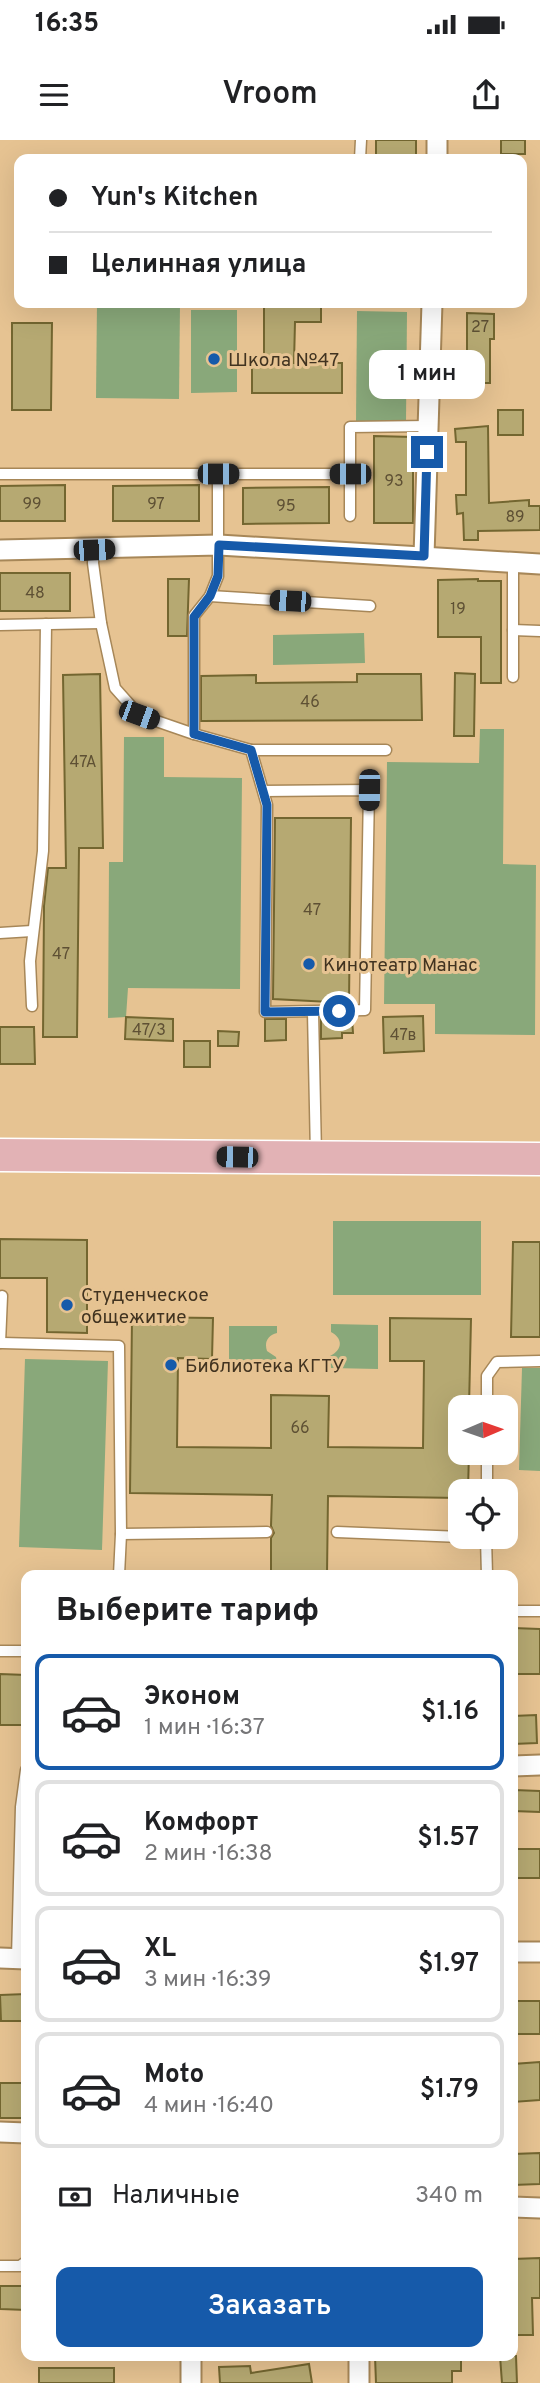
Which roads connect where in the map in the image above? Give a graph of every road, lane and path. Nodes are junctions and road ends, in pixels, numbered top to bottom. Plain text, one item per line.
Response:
1 (432, 308) edge
2 (428, 426) junction
3 (0, 474) edge
4 (218, 474) junction
5 (350, 474) junction
6 (350, 516) dead end
7 (219, 545) junction
8 (0, 550) edge
9 (94, 550) junction
10 (424, 556) junction
11 (513, 564) junction
12 (540, 564) edge
13 (210, 596) junction
14 (370, 606) dead end
15 (100, 623) junction
16 (46, 624) junction
17 (0, 625) edge
18 (513, 630) junction
19 (540, 631) edge
20 (513, 677) dead end
21 (194, 734) junction
22 (251, 750) junction
23 (386, 750) dead end
24 (263, 791) junction
25 (32, 931) junction
26 (0, 933) edge
27 (32, 1006) dead end
28 (313, 1012) junction
29 (0, 1155) edge
30 (316, 1158) junction
31 (540, 1159) edge
32 (2, 1296) dead end
33 (1, 1343) edge
34 (540, 1361) edge
35 (487, 1395) edge
36 (267, 1532) dead end
37 (337, 1532) dead end
38 (121, 1534) junction
39 (448, 1536) edge
40 (486, 1549) edge
41 (119, 1570) edge
42 (487, 1570) edge
43 (518, 1611) edge
44 (540, 1611) edge
45 (0, 1651) edge
46 (21, 1651) edge
47 (540, 1765) edge
48 (518, 1766) edge
49 (21, 1801) edge
50 (518, 1952) edge
51 (540, 1952) edge
52 (14, 1958) edge
53 (0, 2132) edge
54 (21, 2133) edge
55 (518, 2207) edge
56 (540, 2208) edge
57 (21, 2265) edge
58 (0, 2266) edge
59 (191, 2361) edge
60 (359, 2361) edge
61 (191, 2383) edge
62 (359, 2383) edge

1 - 2 street
2 - 5 lane
2 - 10 street
3 - 4 lane
4 - 5 lane
4 - 7 lane
5 - 6 lane
7 - 9 street
7 - 10 street
7 - 13 lane
8 - 9 street
9 - 15 lane
10 - 11 street
11 - 12 street
11 - 18 lane
13 - 14 lane
13 - 21 lane
15 - 16 lane
15 - 21 lane
16 - 17 lane
16 - 25 lane
18 - 19 lane
18 - 20 lane
21 - 22 lane
22 - 23 lane
22 - 24 lane
24 - 28 lane
24 - 28 lane
25 - 26 lane
25 - 27 lane
28 - 30 lane
29 - 30 main road
30 - 31 main road
32 - 33 lane
33 - 38 lane
34 - 35 lane
36 - 38 lane
37 - 39 lane
38 - 41 lane
40 - 42 lane
43 - 44 lane
45 - 46 lane
47 - 48 street
49 - 52 lane
50 - 51 street
53 - 54 street
55 - 56 street
57 - 58 lane
59 - 61 street
60 - 62 street

